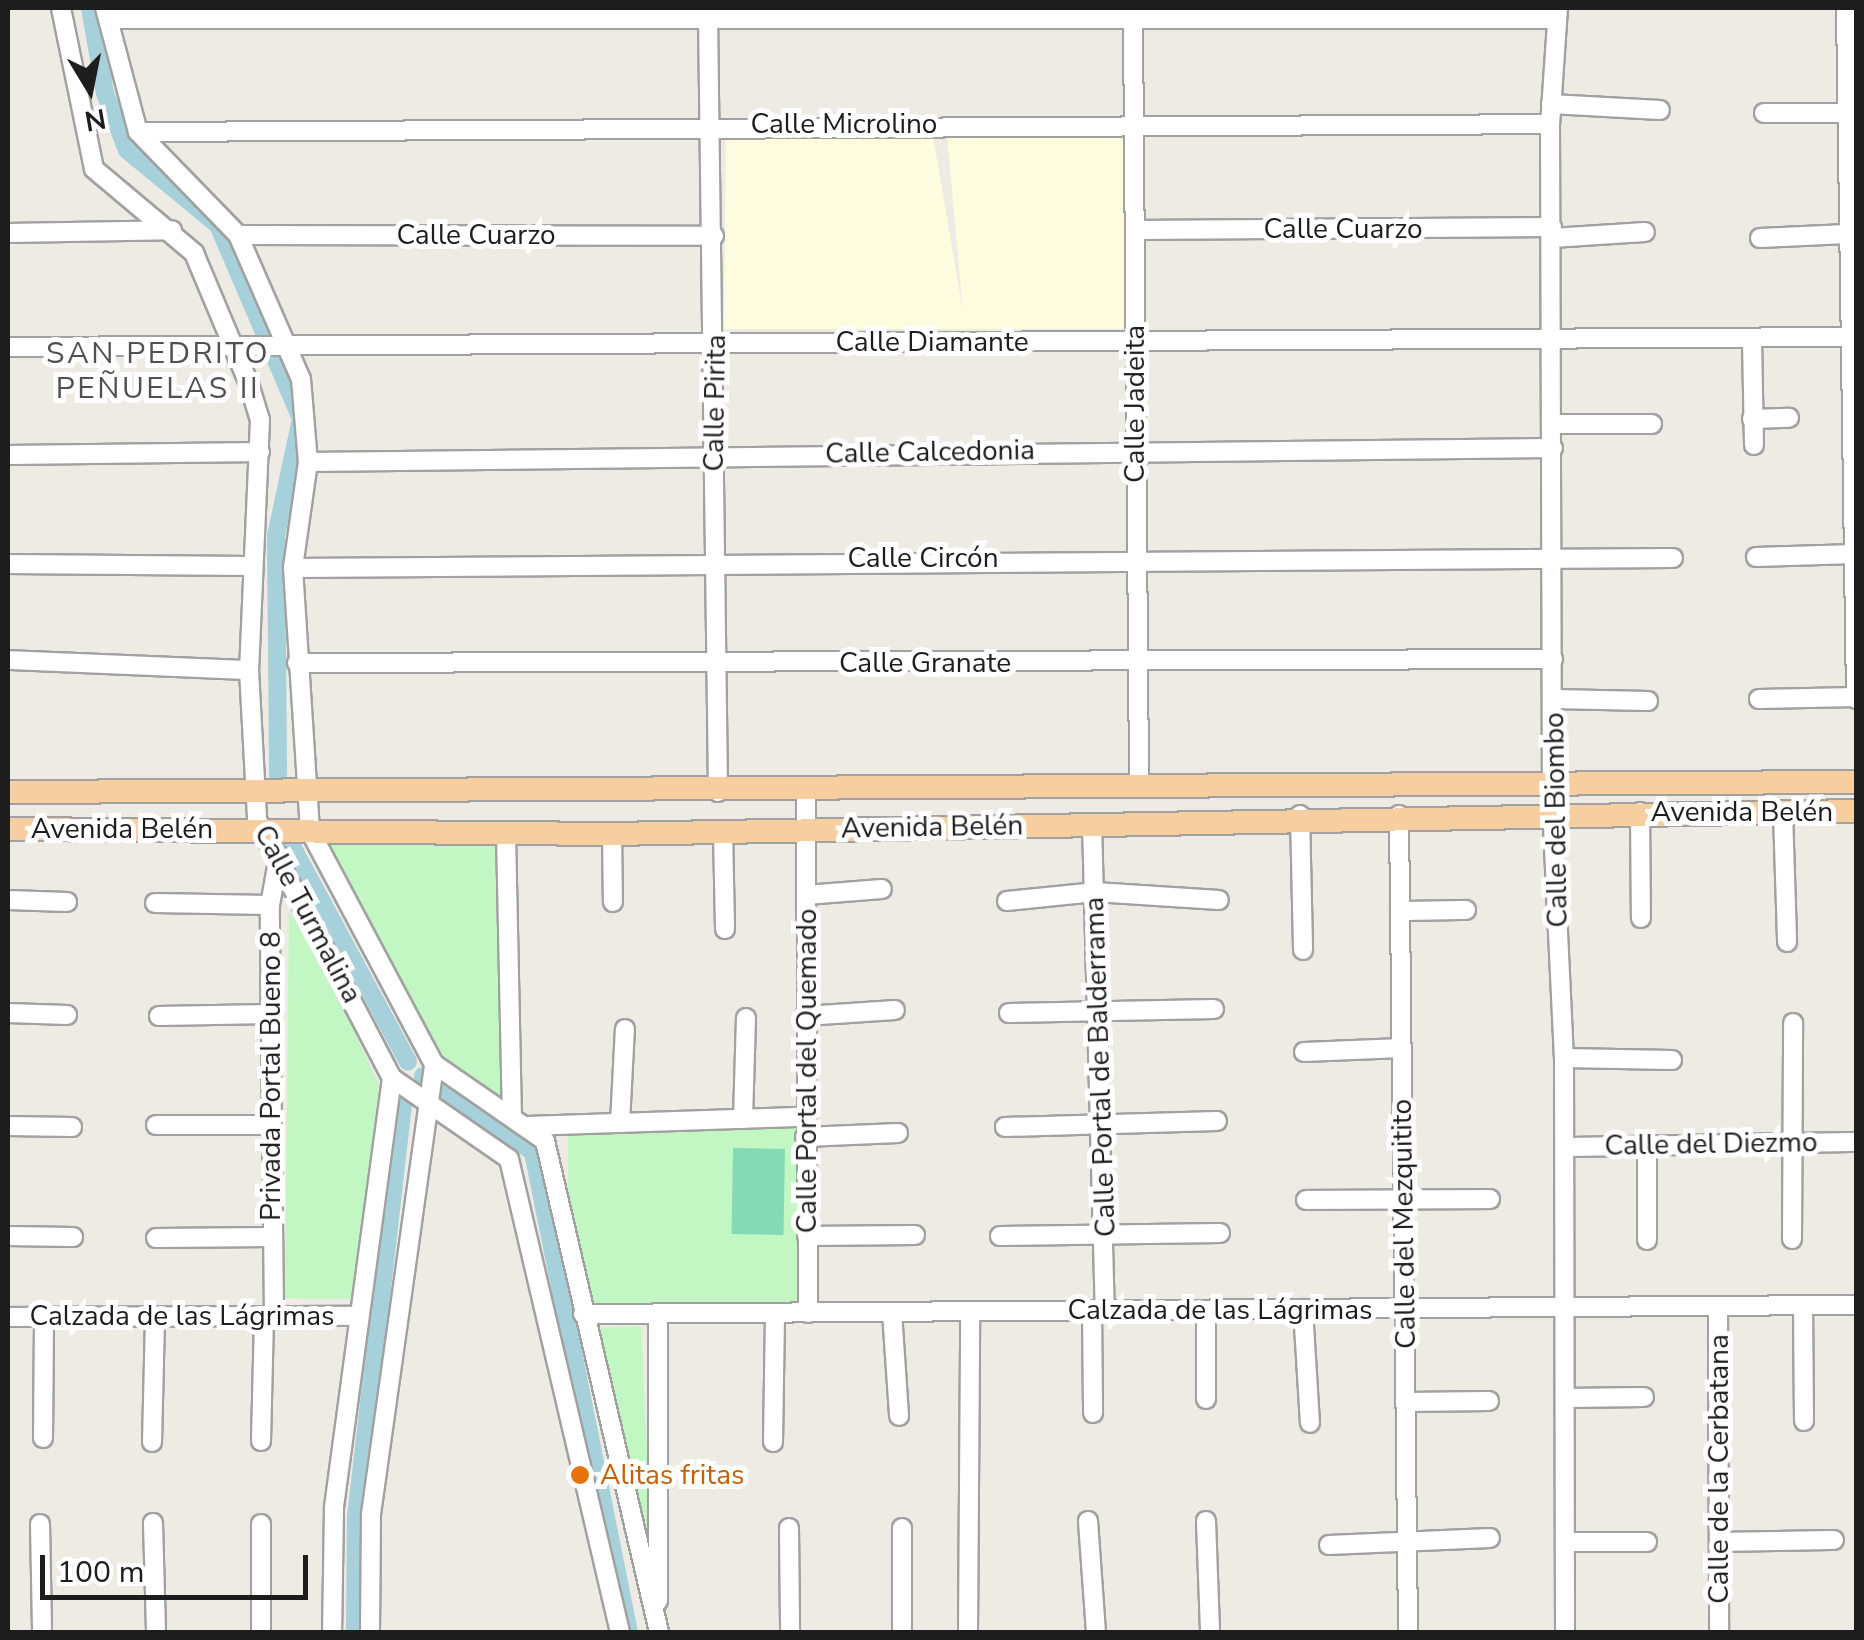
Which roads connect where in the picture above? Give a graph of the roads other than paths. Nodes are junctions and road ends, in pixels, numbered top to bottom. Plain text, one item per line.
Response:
1 (61, 8) edge
2 (1846, 8) edge
3 (107, 13) edge
4 (1558, 13) edge
5 (708, 15) junction
6 (1132, 19) junction
7 (1551, 104) junction
8 (1660, 110) dead end
9 (1764, 113) dead end
10 (1851, 113) edge
11 (713, 123) junction
12 (1550, 124) junction
13 (1133, 126) junction
14 (138, 132) junction
15 (174, 230) junction
16 (1135, 230) junction
17 (8, 232) edge
18 (1645, 232) dead end
19 (1552, 233) junction
20 (238, 235) junction
21 (714, 236) junction
22 (1760, 238) dead end
23 (1850, 246) edge
24 (1854, 337) edge
25 (1553, 340) junction
26 (1752, 340) junction
27 (716, 342) junction
28 (1135, 343) junction
29 (8, 347) edge
30 (279, 348) junction
31 (241, 350) junction
32 (1789, 418) dead end
33 (1752, 419) junction
34 (1552, 424) junction
35 (1652, 424) dead end
36 (1855, 424) edge
37 (1754, 445) dead end
38 (1553, 448) junction
39 (1134, 450) junction
40 (260, 452) junction
41 (715, 454) junction
42 (8, 455) edge
43 (308, 462) junction
44 (1136, 556) junction
45 (1756, 557) dead end
46 (1553, 558) junction
47 (1673, 558) dead end
48 (714, 559) junction
49 (8, 564) edge
50 (1855, 565) edge
51 (251, 566) junction
52 (293, 568) junction
53 (1553, 659) junction
54 (8, 660) edge
55 (717, 662) junction
56 (296, 663) junction
57 (1138, 665) junction
58 (249, 670) junction
59 (1856, 698) edge
60 (1553, 699) junction
61 (1759, 699) dead end
62 (1648, 701) dead end
63 (1856, 782) edge
64 (1553, 785) junction
65 (1139, 788) junction
66 (806, 791) junction
67 (8, 792) edge
68 (718, 792) junction
69 (302, 795) junction
70 (252, 796) junction
71 (1856, 811) edge
72 (1640, 812) junction
73 (1783, 812) junction
74 (1399, 814) junction
75 (1552, 814) junction
76 (1300, 816) junction
77 (1092, 823) junction
78 (8, 829) edge
79 (261, 830) junction
80 (804, 830) junction
81 (310, 832) junction
82 (722, 832) junction
83 (506, 833) junction
84 (612, 834) junction
85 (279, 856) junction
86 (882, 889) dead end
87 (1096, 892) junction
88 (806, 895) junction
89 (8, 900) edge
90 (1007, 900) dead end
91 (1219, 900) dead end
92 (67, 902) dead end
93 (612, 902) dead end
94 (155, 904) dead end
95 (270, 904) junction
96 (1466, 910) dead end
97 (1400, 911) junction
98 (1641, 918) dead end
99 (725, 928) dead end
100 (1788, 942) dead end
101 (1304, 950) dead end
102 (1214, 1009) dead end
103 (895, 1010) dead end
104 (8, 1012) edge
105 (1097, 1012) junction
106 (1009, 1013) dead end
107 (67, 1014) dead end
108 (270, 1014) junction
109 (159, 1016) dead end
110 (805, 1016) junction
111 (746, 1018) dead end
112 (1793, 1023) dead end
113 (625, 1029) dead end
114 (1402, 1048) junction
115 (1304, 1052) dead end
116 (1564, 1058) junction
117 (1672, 1060) dead end
118 (434, 1064) junction
119 (392, 1078) junction
120 (422, 1105) junction
121 (804, 1117) junction
122 (743, 1119) junction
123 (1217, 1121) dead end
124 (520, 1122) junction
125 (620, 1123) junction
126 (1103, 1124) junction
127 (156, 1125) dead end
128 (268, 1125) junction
129 (8, 1126) edge
130 (1005, 1127) dead end
131 (72, 1128) dead end
132 (898, 1133) dead end
133 (805, 1137) junction
134 (1856, 1142) edge
135 (1792, 1143) junction
136 (1565, 1146) junction
137 (1647, 1146) junction
138 (1404, 1199) junction
139 (1490, 1199) dead end
140 (1306, 1200) dead end
141 (1220, 1233) dead end
142 (915, 1235) dead end
143 (8, 1236) edge
144 (73, 1236) dead end
145 (807, 1236) junction
146 (1000, 1236) dead end
147 (1104, 1236) junction
148 (272, 1237) junction
149 (156, 1238) dead end
150 (1647, 1240) dead end
151 (1792, 1240) dead end
152 (1856, 1305) edge
153 (1718, 1306) junction
154 (1803, 1306) junction
155 (1567, 1307) junction
156 (1405, 1308) junction
157 (1303, 1309) junction
158 (1206, 1310) junction
159 (1099, 1311) junction
160 (808, 1312) junction
161 (892, 1312) junction
162 (970, 1312) junction
163 (775, 1313) junction
164 (583, 1314) junction
165 (658, 1314) junction
166 (8, 1316) edge
167 (155, 1316) junction
168 (269, 1316) junction
169 (356, 1316) junction
170 (44, 1317) junction
171 (1644, 1397) dead end
172 (1566, 1398) junction
173 (1206, 1399) dead end
174 (1489, 1401) dead end
175 (1406, 1402) junction
176 (1093, 1413) dead end
177 (898, 1416) dead end
178 (1804, 1421) dead end
179 (1310, 1423) dead end
180 (43, 1438) dead end
181 (262, 1441) dead end
182 (152, 1442) dead end
183 (773, 1442) dead end
184 (1088, 1521) dead end
185 (1206, 1521) dead end
186 (153, 1523) dead end
187 (40, 1524) dead end
188 (261, 1524) dead end
189 (789, 1528) dead end
190 (902, 1528) dead end
191 (1490, 1538) dead end
192 (1834, 1540) dead end
193 (1407, 1542) junction
194 (1565, 1542) junction
195 (1648, 1542) dead end
196 (1719, 1542) junction
197 (1329, 1545) dead end
198 (42, 1632) edge
199 (156, 1632) edge
200 (261, 1632) edge
201 (332, 1632) edge
202 (370, 1632) edge
203 (620, 1632) edge
204 (659, 1632) edge
205 (790, 1632) edge
206 (902, 1632) edge
207 (968, 1632) edge
208 (1096, 1632) edge
209 (1210, 1632) edge
210 (1408, 1632) edge
211 (1565, 1632) edge
212 (1719, 1632) edge

1 - 15 street, Calle Turmalina
2 - 10 street
3 - 5 street
3 - 14 street, Calle Turmalina
4 - 6 street
4 - 7 street, Calle del Biombo
5 - 6 street
5 - 11 street, Calle Pirita
6 - 13 street, Calle Jadeita
7 - 8 street
7 - 12 street, Calle del Biombo
9 - 10 street
10 - 23 street
11 - 13 street, Calle Microlino
11 - 14 street, Calle Microlino
11 - 21 street, Calle Pirita
12 - 13 street, Calle Microlino
12 - 19 street, Calle del Biombo
13 - 16 street, Calle Jadeita
14 - 20 street, Calle Turmalina
15 - 17 street
15 - 31 street, Calle Turmalina
16 - 19 street, Calle Cuarzo
16 - 28 street, Calle Jadeita
18 - 19 street, Calle Cuarzo
19 - 25 street, Calle del Biombo
20 - 21 street, Calle Cuarzo
20 - 30 street, Calle Turmalina
21 - 27 street, Calle Pirita
22 - 23 street
23 - 24 street
24 - 26 street, Calle Diamante
24 - 36 street
25 - 26 street, Calle Diamante
25 - 28 street, Calle Diamante
25 - 34 street, Calle del Biombo
26 - 33 street
27 - 28 street, Calle Diamante
27 - 30 street, Calle Diamante
27 - 41 street, Calle Pirita
28 - 39 street, Calle Jadeita
29 - 31 street, Calle Diamante
30 - 31 street, Calle Diamante
30 - 43 street, Calle Turmalina
31 - 40 street, Calle Turmalina
32 - 33 street
33 - 37 street
34 - 35 street
34 - 38 street, Calle del Biombo
36 - 50 street
38 - 39 street, Calle Calcedonia
38 - 46 street, Calle del Biombo
39 - 41 street, Calle Calcedonia
39 - 44 street, Calle Jadeita
40 - 42 street
40 - 51 street, Calle Turmalina
41 - 43 street, Calle Calcedonia
41 - 48 street, Calle Pirita
43 - 52 street, Calle Turmalina
44 - 46 street, Calle Circón
44 - 48 street, Calle Circón
44 - 57 street, Calle Jadeita
45 - 50 street
46 - 47 street, Calle Circón
46 - 53 street, Calle del Biombo
48 - 52 street, Calle Circón
48 - 55 street, Calle Pirita
49 - 51 street
50 - 59 street
51 - 58 street, Calle Turmalina
52 - 56 street, Calle Turmalina
53 - 57 street, Calle Granate
53 - 60 street, Calle del Biombo
54 - 58 street
55 - 56 street, Calle Granate
55 - 57 street, Calle Granate
55 - 68 street, Calle Pirita
56 - 69 street, Calle Turmalina
57 - 65 street, Calle Jadeita
58 - 70 street, Calle Turmalina
59 - 61 street
60 - 62 street
60 - 64 street, Calle del Biombo
63 - 64 main road, Avenida Belén
64 - 65 main road, Avenida Belén
64 - 75 street, Calle del Biombo
65 - 66 main road, Avenida Belén
66 - 68 main road, Avenida Belén
66 - 80 street, Calle Portal del Quemado
67 - 70 main road, Avenida Belén
68 - 69 main road, Avenida Belén
69 - 70 main road, Avenida Belén
69 - 81 street, Calle Turmalina
70 - 79 street, Calle Turmalina
71 - 73 main road, Avenida Belén
72 - 73 main road, Avenida Belén
72 - 75 main road, Avenida Belén
72 - 98 street
73 - 100 street
74 - 75 main road, Avenida Belén
74 - 76 main road, Avenida Belén
74 - 97 street, Calle del Mezquitito
75 - 116 street, Calle del Biombo
76 - 77 main road, Avenida Belén
76 - 101 street
77 - 80 main road, Avenida Belén
77 - 87 street, Calle Portal de Balderrama
78 - 79 main road, Avenida Belén
79 - 81 main road, Avenida Belén
79 - 85 street, Calle Turmalina
80 - 82 main road, Avenida Belén
80 - 88 street, Calle Portal del Quemado
81 - 83 main road, Avenida Belén
81 - 118 street, Calle Turmalina
82 - 84 main road, Avenida Belén
82 - 99 street
83 - 84 main road, Avenida Belén
83 - 124 street
84 - 93 street
85 - 95 street, Privada Portal Bueno 8
85 - 119 street, Calle Turmalina
86 - 88 street
87 - 90 street
87 - 91 street
87 - 105 street, Calle Portal de Balderrama
88 - 110 street, Calle Portal del Quemado
89 - 92 street
94 - 95 street
95 - 108 street, Privada Portal Bueno 8
96 - 97 street
97 - 114 street, Calle del Mezquitito
102 - 105 street
103 - 110 street
104 - 107 street
105 - 106 street
105 - 126 street, Calle Portal de Balderrama
108 - 109 street
108 - 128 street, Privada Portal Bueno 8
110 - 121 street, Calle Portal del Quemado
111 - 122 street
112 - 135 street
113 - 125 street
114 - 115 street
114 - 138 street, Calle del Mezquitito
116 - 117 street
116 - 136 street, Calle del Biombo
118 - 120 street
118 - 124 street
119 - 120 street
119 - 169 street
120 - 202 street
120 - 203 street
121 - 122 street
121 - 133 street, Calle Portal del Quemado
122 - 125 street
123 - 126 street
124 - 125 street
124 - 164 street
126 - 130 street
126 - 147 street, Calle Portal de Balderrama
127 - 128 street
128 - 148 street, Privada Portal Bueno 8
129 - 131 street
132 - 133 street
133 - 145 street, Calle Portal del Quemado
134 - 135 street, Calle del Diezmo
135 - 137 street, Calle del Diezmo
135 - 151 street
136 - 137 street, Calle del Diezmo
136 - 155 street, Calle del Biombo
137 - 150 street
138 - 139 street
138 - 140 street
138 - 156 street, Calle del Mezquitito
141 - 147 street
142 - 145 street
143 - 144 street
145 - 160 street, Calle Portal del Quemado
146 - 147 street
147 - 159 street, Calle Portal de Balderrama
148 - 149 street, Privada Portal Bueno 8
148 - 168 street, Privada Portal Bueno 8
152 - 154 street, Calzada de las Lágrimas
153 - 154 street, Calzada de las Lágrimas
153 - 155 street, Calzada de las Lágrimas
153 - 196 street, Calle de la Cerbatana
154 - 178 street
155 - 156 street, Calzada de las Lágrimas
155 - 172 street, Calle del Biombo
156 - 157 street, Calzada de las Lágrimas
156 - 175 street, Calle del Mezquitito
157 - 158 street, Calzada de las Lágrimas
157 - 179 street
158 - 159 street, Calzada de las Lágrimas
158 - 173 street
159 - 162 street, Calzada de las Lágrimas
159 - 176 street, Calle Portal de Balderrama
160 - 161 street, Calzada de las Lágrimas
160 - 163 street, Calzada de las Lágrimas
161 - 162 street, Calzada de las Lágrimas
161 - 177 street
162 - 207 street
163 - 165 street, Calzada de las Lágrimas
163 - 183 street
164 - 165 street, Calzada de las Lágrimas
164 - 204 street
165 - 204 street
166 - 170 street, Calzada de las Lágrimas
167 - 168 street, Calzada de las Lágrimas
167 - 170 street, Calzada de las Lágrimas
167 - 182 street
168 - 169 street, Calzada de las Lágrimas
168 - 181 street, Privada Portal Bueno 8
169 - 201 street
170 - 180 street
171 - 172 street
172 - 194 street, Calle del Biombo
174 - 175 street
175 - 193 street, Calle del Mezquitito
184 - 208 street
185 - 209 street
186 - 199 street
187 - 198 street
188 - 200 street
189 - 205 street
190 - 206 street
191 - 193 street
192 - 196 street
193 - 197 street
193 - 210 street, Calle del Mezquitito
194 - 195 street
194 - 211 street, Calle del Biombo
196 - 212 street, Calle de la Cerbatana

